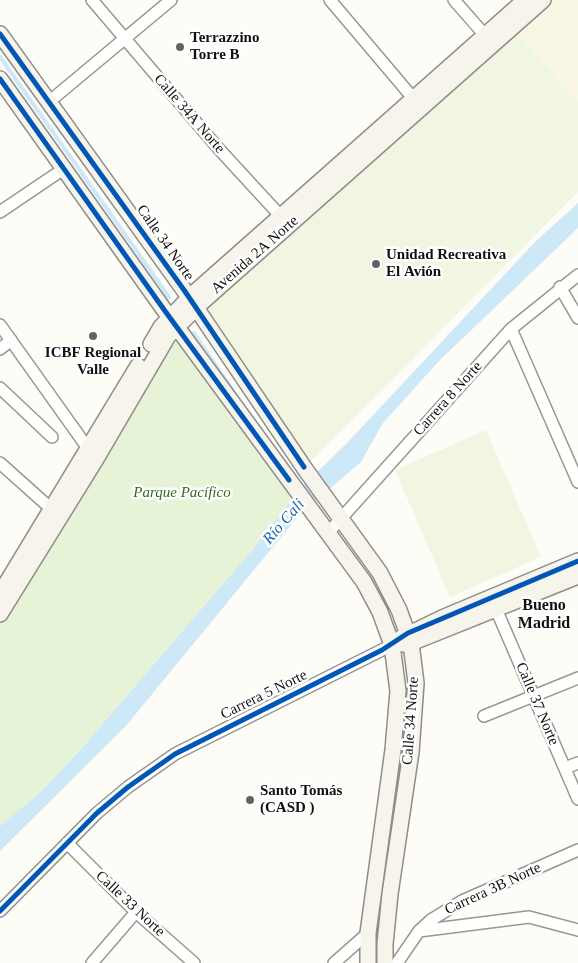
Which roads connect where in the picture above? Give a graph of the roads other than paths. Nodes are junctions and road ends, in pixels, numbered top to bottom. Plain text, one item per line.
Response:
1 (92, 0) edge
2 (171, 0) edge
3 (330, 0) edge
4 (454, 0) edge
5 (525, 0) edge
6 (543, 0) edge
7 (0, 34) edge
8 (126, 40) junction
9 (489, 40) junction
10 (0, 79) edge
11 (50, 101) junction
12 (418, 104) junction
13 (65, 168) junction
14 (0, 212) edge
15 (285, 221) junction
16 (578, 275) edge
17 (560, 288) junction
18 (192, 303) junction
19 (578, 318) edge
20 (173, 322) junction
21 (0, 325) edge
22 (511, 329) junction
23 (11, 340) junction
24 (0, 349) edge
25 (0, 388) edge
26 (52, 437) dead end
27 (92, 455) junction
28 (0, 463) edge
29 (578, 482) edge
30 (56, 513) junction
31 (338, 514) junction
32 (325, 528) junction
33 (578, 561) edge
34 (578, 576) edge
35 (0, 594) edge
36 (496, 609) junction
37 (0, 614) edge
38 (410, 638) junction
39 (392, 644) junction
40 (578, 678) edge
41 (533, 696) junction
42 (484, 716) dead end
43 (578, 763) edge
44 (565, 768) junction
45 (578, 799) edge
46 (67, 844) junction
47 (578, 850) edge
48 (374, 892) junction
49 (390, 894) junction
50 (0, 911) edge
51 (136, 912) junction
52 (578, 930) edge
53 (419, 931) junction
54 (368, 934) junction
55 (92, 963) edge
56 (194, 963) edge
57 (334, 963) edge
58 (368, 963) edge
59 (385, 963) edge
60 (397, 963) edge

1 - 8 street, Calle 34A Norte
2 - 8 street
3 - 12 street
4 - 9 street
5 - 9 main road, Avenida 2A Norte
6 - 9 main road, Avenida 2A Norte
7 - 11 main road, Calle 34 Norte
8 - 11 street
8 - 15 street, Calle 34A Norte
9 - 12 main road, Avenida 2A Norte
10 - 13 main road, Calle 34 Norte
11 - 18 main road, Calle 34 Norte
12 - 15 main road, Avenida 2A Norte
13 - 14 street
13 - 20 main road, Calle 34 Norte
15 - 18 main road, Avenida 2A Norte
16 - 17 street, Carrera 8 Norte
17 - 19 street
17 - 22 street, Carrera 8 Norte
18 - 20 main road, Avenida 2A Norte
18 - 31 main road, Calle 34 Norte
20 - 27 main road, Avenida 2A Norte
20 - 32 main road, Calle 34 Norte
21 - 23 street
22 - 29 street
22 - 31 street, Carrera 8 Norte
23 - 24 street
23 - 27 street
25 - 26 street
27 - 30 main road, Avenida 2A Norte
28 - 30 street
30 - 35 main road, Avenida 2A Norte
30 - 37 main road, Avenida 2A Norte
31 - 32 street, Carrera 8 Norte
31 - 38 main road, Calle 34 Norte
32 - 39 main road, Calle 34 Norte
33 - 38 main road, Carrera 5 Norte
34 - 36 main road, Carrera 5 Norte
36 - 38 main road, Carrera 5 Norte
36 - 41 street, Calle 37 Norte
38 - 39 main road, Carrera 5 Norte
38 - 49 main road, Calle 34 Norte
39 - 46 street, Carrera 5 Norte
39 - 48 main road, Calle 34 Norte
40 - 41 street
41 - 42 street
41 - 44 street, Calle 37 Norte
43 - 44 street
44 - 45 street, Calle 37 Norte
46 - 50 street, Carrera 5 Norte
46 - 51 street, Calle 33 Norte
47 - 53 street, Carrera 3B Norte
48 - 49 main road
48 - 54 main road, Calle 34 Norte
49 - 59 main road, Calle 34 Norte
51 - 55 street
51 - 56 street, Calle 33 Norte
52 - 53 street
53 - 60 street, Carrera 3B Norte
54 - 57 street
54 - 58 main road, Calle 34 Norte

